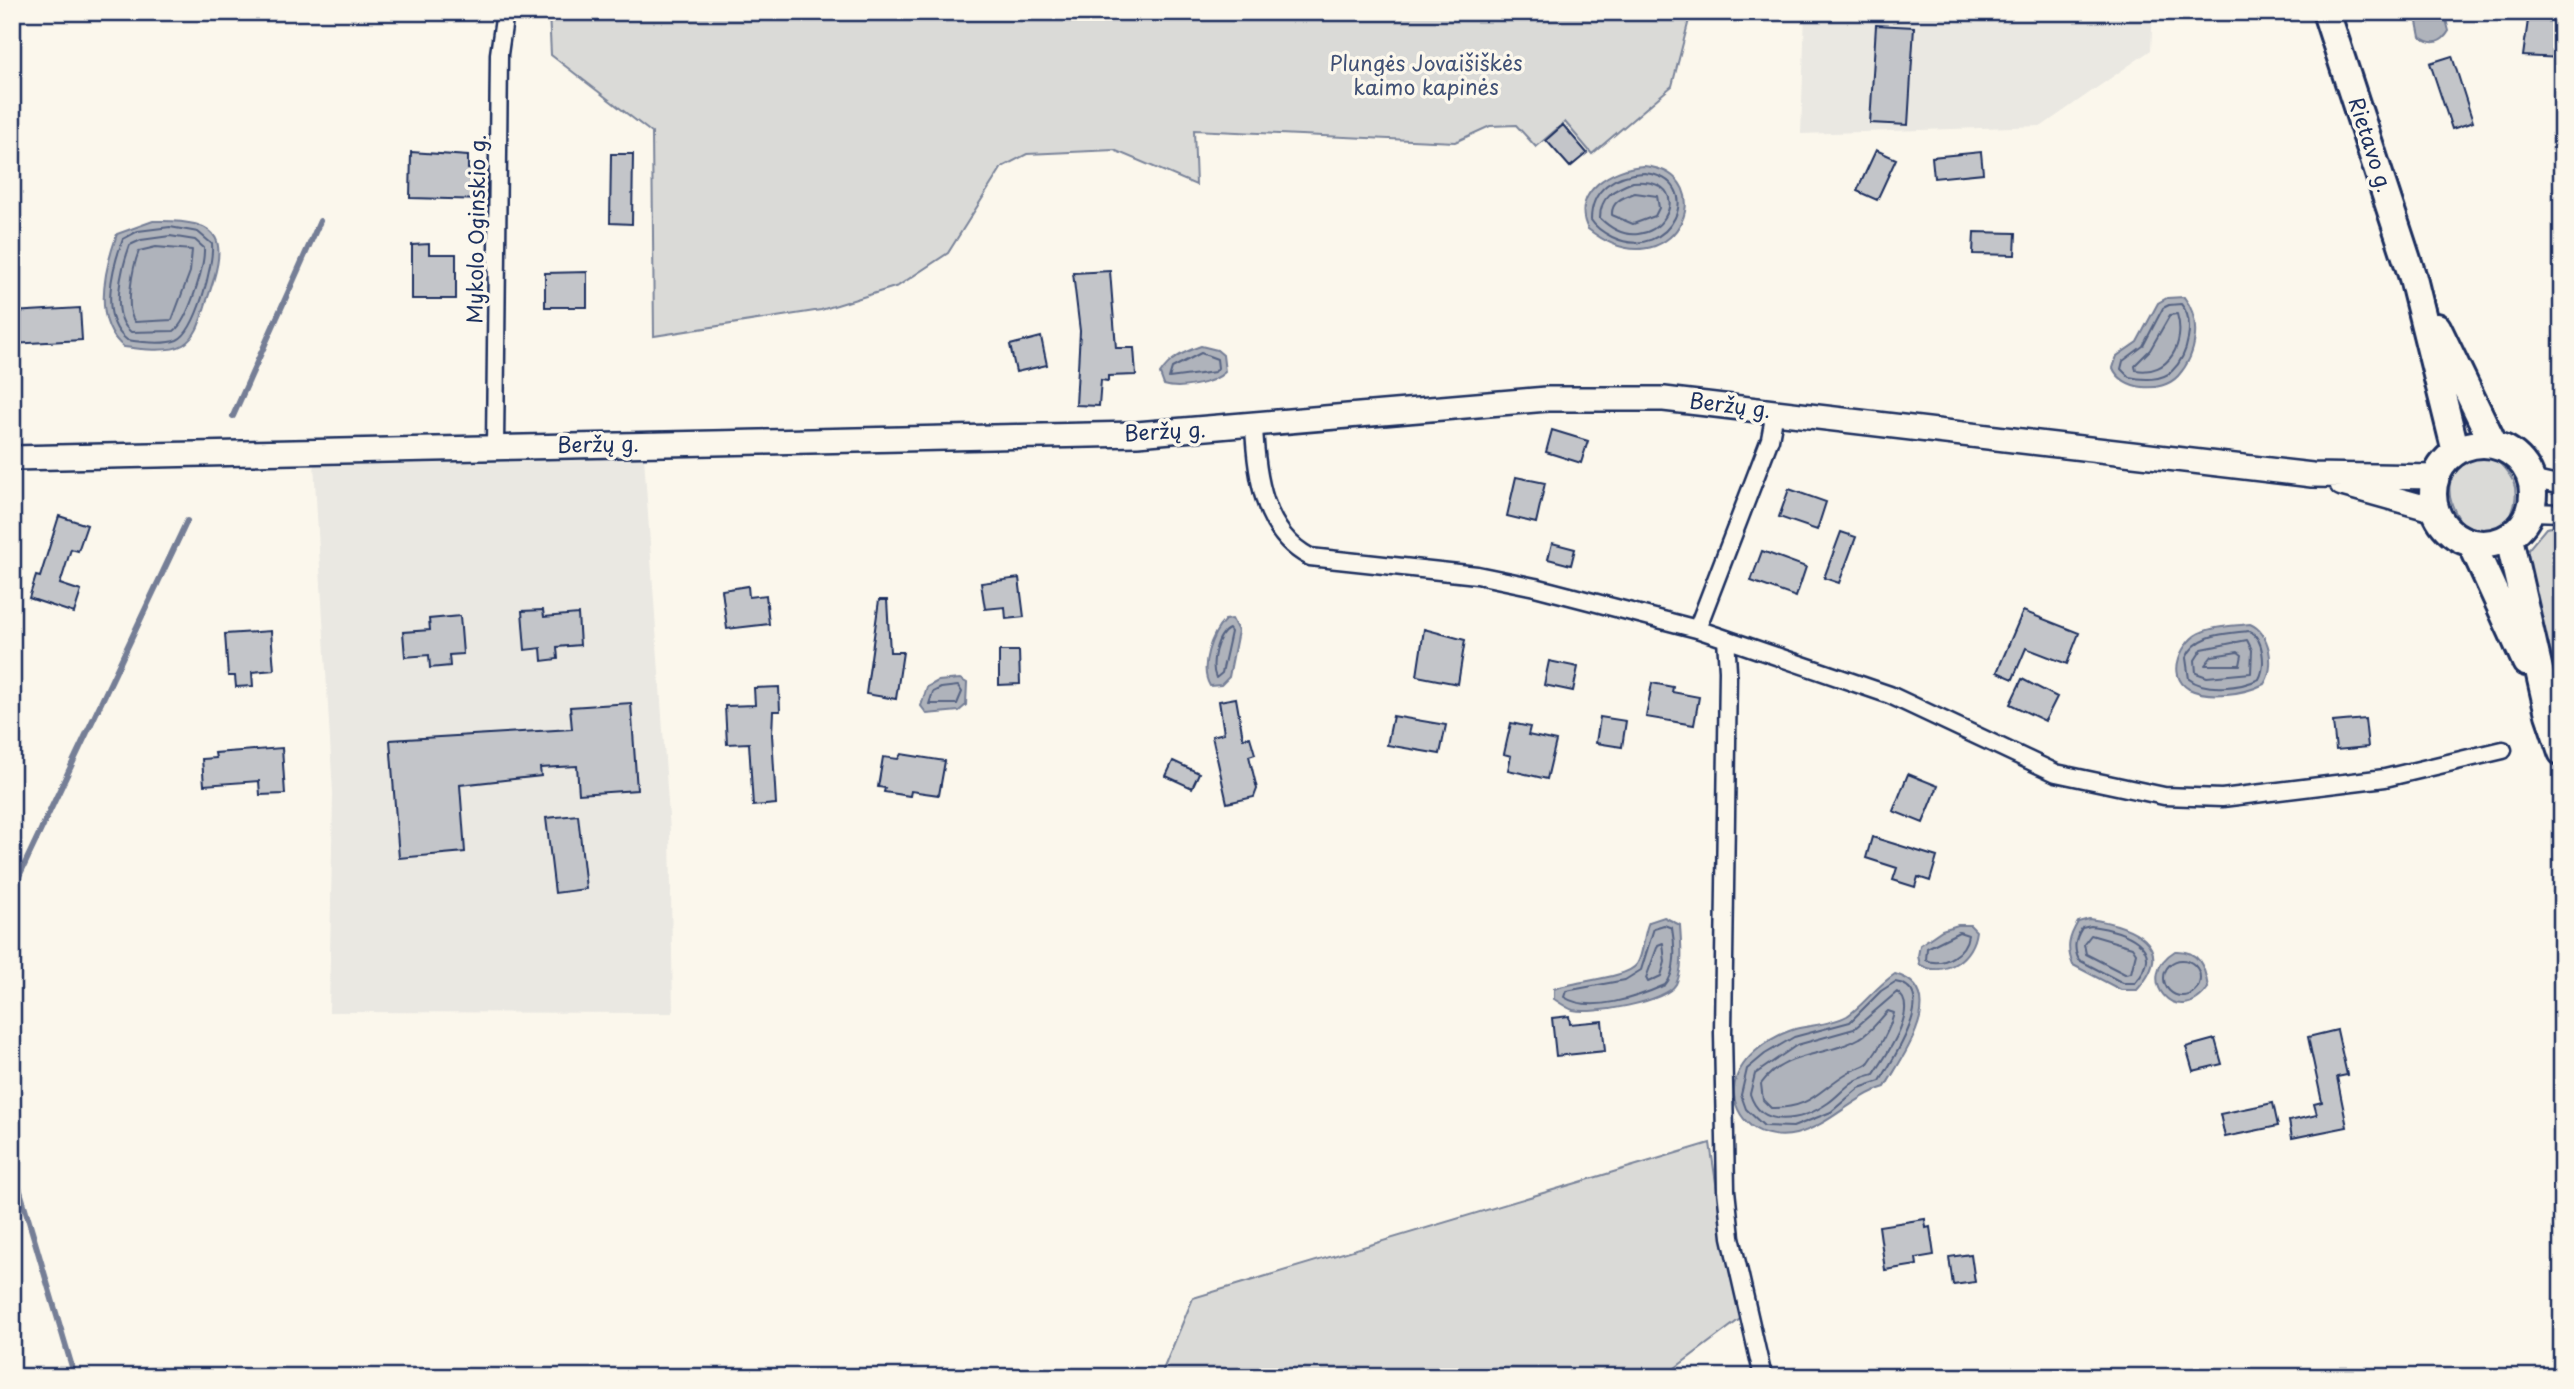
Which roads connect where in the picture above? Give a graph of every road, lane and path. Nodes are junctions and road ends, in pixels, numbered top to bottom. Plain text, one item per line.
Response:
1 (505, 12) edge
2 (2326, 12) edge
3 (2413, 278) junction
4 (1775, 412) junction
5 (1254, 426) junction
6 (2494, 445) junction
7 (495, 447) junction
8 (2456, 452) junction
9 (12, 458) edge
10 (2312, 475) junction
11 (2436, 477) junction
12 (2531, 479) junction
13 (2562, 486) edge
14 (2435, 510) junction
15 (2530, 512) junction
16 (2562, 513) edge
17 (2509, 538) junction
18 (2472, 544) junction
19 (1697, 629) junction
20 (1726, 639) junction
21 (2549, 714) junction
22 (2503, 750) dead end
23 (2562, 752) edge
24 (1763, 1377) edge

1 - 7 street, Mykolo Oginskio g.
2 - 3 main road, Rietavo g.
3 - 6 main road, Rietavo g.
3 - 8 main road, Rietavo g.
4 - 5 main road, Beržų g.
4 - 10 main road, Beržų g.
4 - 19 street
5 - 7 main road, Beržų g.
5 - 19 street
6 - 8 main road
6 - 12 main road
7 - 9 main road, Beržų g.
8 - 11 main road
10 - 11 main road
10 - 14 main road
11 - 14 main road
12 - 13 street
12 - 15 main road
14 - 18 main road
15 - 16 street
15 - 17 main road
17 - 18 main road
17 - 21 main road
18 - 21 main road
19 - 20 street
20 - 22 street
20 - 24 street
21 - 23 main road

